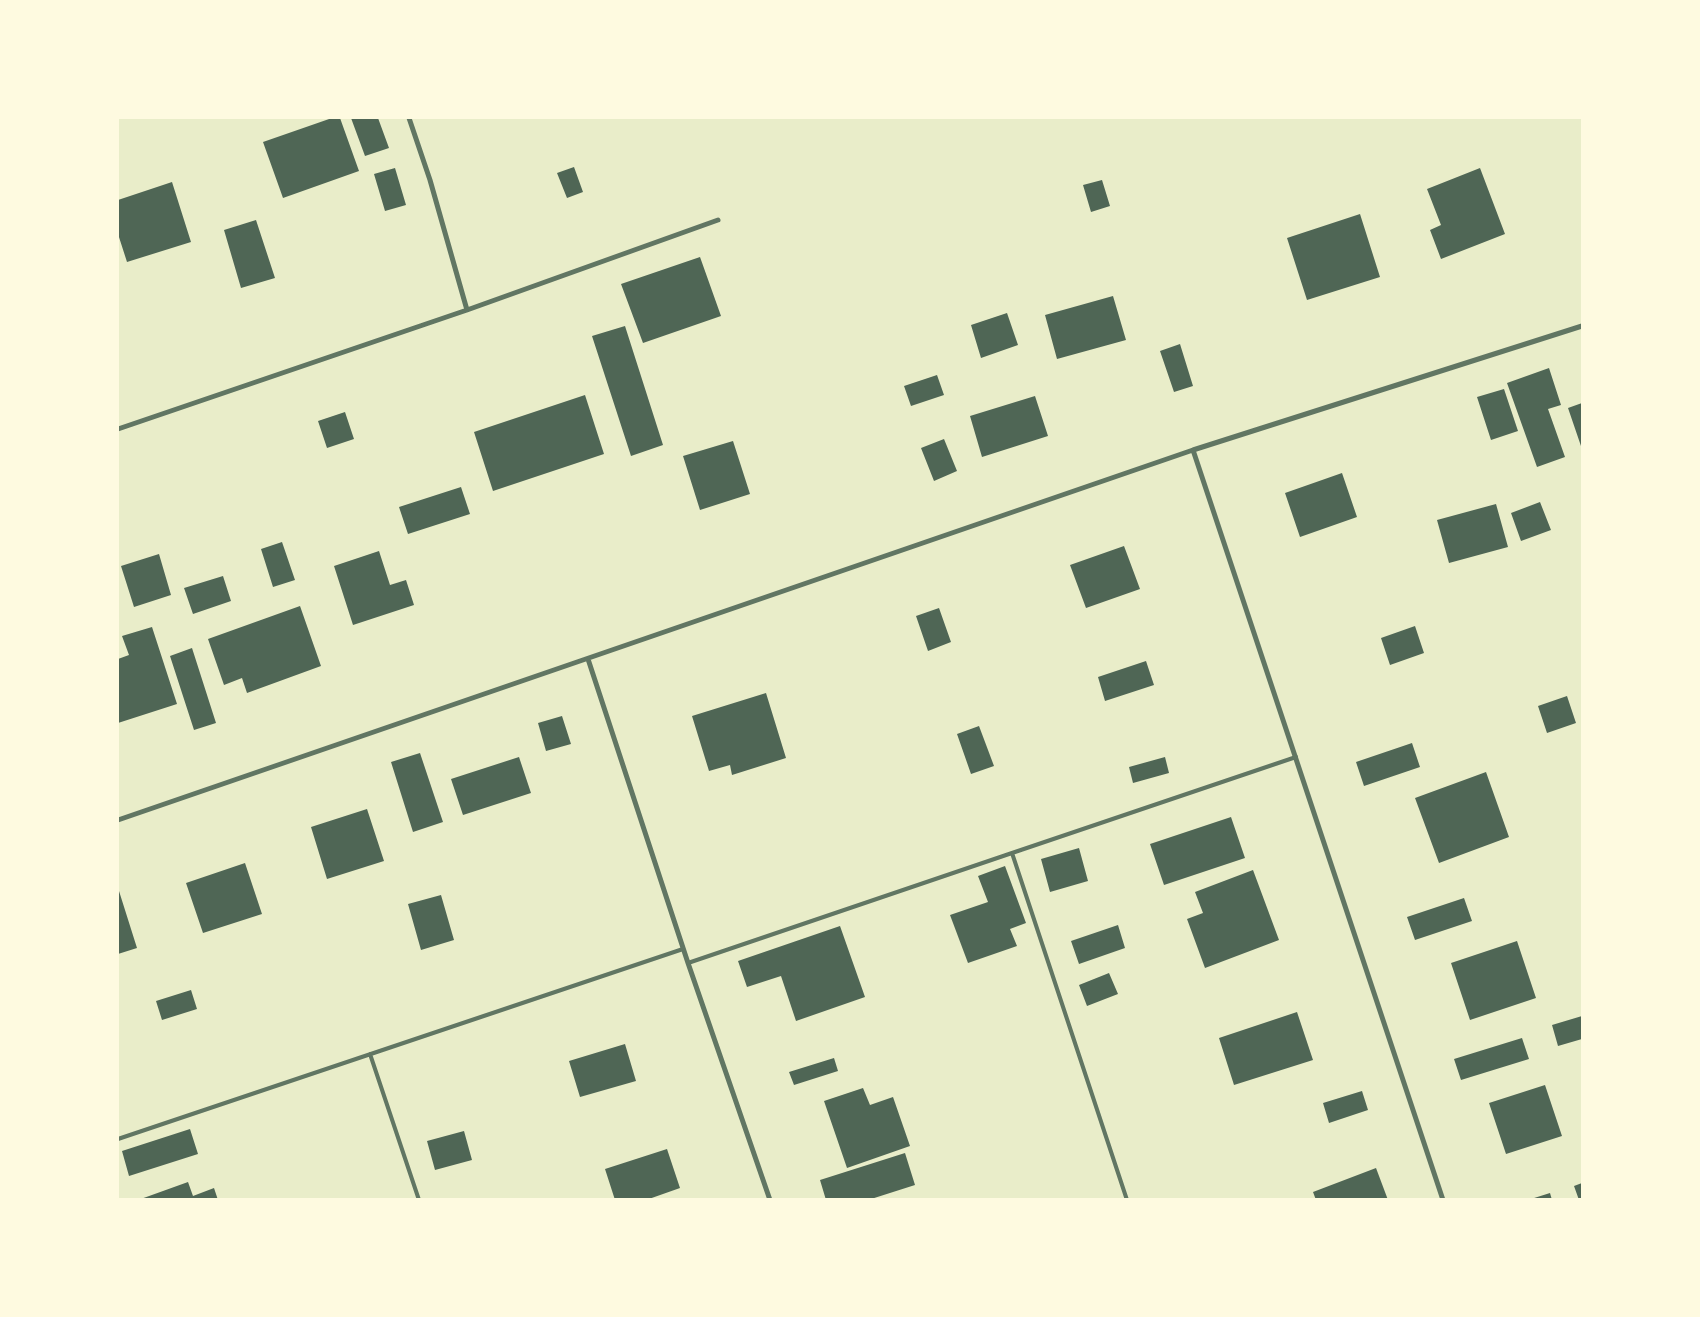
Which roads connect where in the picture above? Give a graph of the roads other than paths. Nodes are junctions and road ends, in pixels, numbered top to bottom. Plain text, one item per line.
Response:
1 (409, 118) edge
2 (718, 220) dead end
3 (467, 310) junction
4 (1582, 326) edge
5 (118, 429) edge
6 (1193, 450) junction
7 (588, 659) junction
8 (1296, 757) junction
9 (118, 820) edge
10 (1012, 853) junction
11 (683, 949) junction
12 (688, 963) junction
13 (370, 1054) junction
14 (118, 1138) edge
15 (419, 1200) edge
16 (770, 1200) edge
17 (1127, 1200) edge
18 (1443, 1200) edge

1 - 3 street
2 - 3 street
3 - 5 street
4 - 6 street
6 - 7 street
6 - 8 street
7 - 9 street
7 - 11 street
8 - 10 lane
8 - 18 street
10 - 12 lane
10 - 17 lane
11 - 12 street
11 - 13 lane
12 - 16 street
13 - 14 lane
13 - 15 lane

